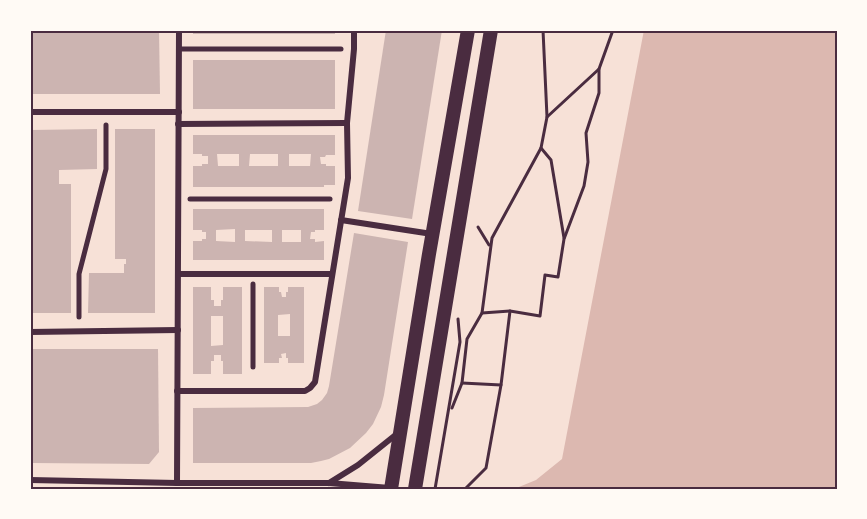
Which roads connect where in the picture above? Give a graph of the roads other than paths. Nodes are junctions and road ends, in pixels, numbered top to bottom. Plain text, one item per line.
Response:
1 (179, 30) edge
2 (354, 30) edge
3 (468, 30) edge
4 (491, 30) edge
5 (179, 49) junction
6 (341, 49) dead end
7 (30, 112) edge
8 (178, 112) junction
9 (347, 123) junction
10 (178, 124) junction
11 (106, 125) dead end
12 (190, 199) dead end
13 (330, 200) dead end
14 (342, 220) junction
15 (432, 234) junction
16 (178, 274) junction
17 (332, 274) junction
18 (253, 284) dead end
19 (79, 317) dead end
20 (177, 330) junction
21 (30, 332) edge
22 (253, 367) dead end
23 (177, 392) junction
24 (400, 431) junction
25 (30, 480) edge
26 (177, 483) junction
27 (329, 483) junction
28 (393, 489) edge
29 (415, 489) edge

1 - 5 street
2 - 9 street
3 - 15 main road
4 - 29 main road
5 - 6 street
5 - 8 street
7 - 8 street
8 - 10 street
9 - 10 street
9 - 14 street
10 - 16 street
11 - 19 street
12 - 13 street
14 - 15 street
14 - 17 street
15 - 24 main road
16 - 17 street
16 - 20 street
17 - 23 street
18 - 22 street
20 - 21 street
20 - 23 street
23 - 26 street
24 - 27 street
24 - 28 main road
25 - 26 street
26 - 27 street
27 - 28 street

